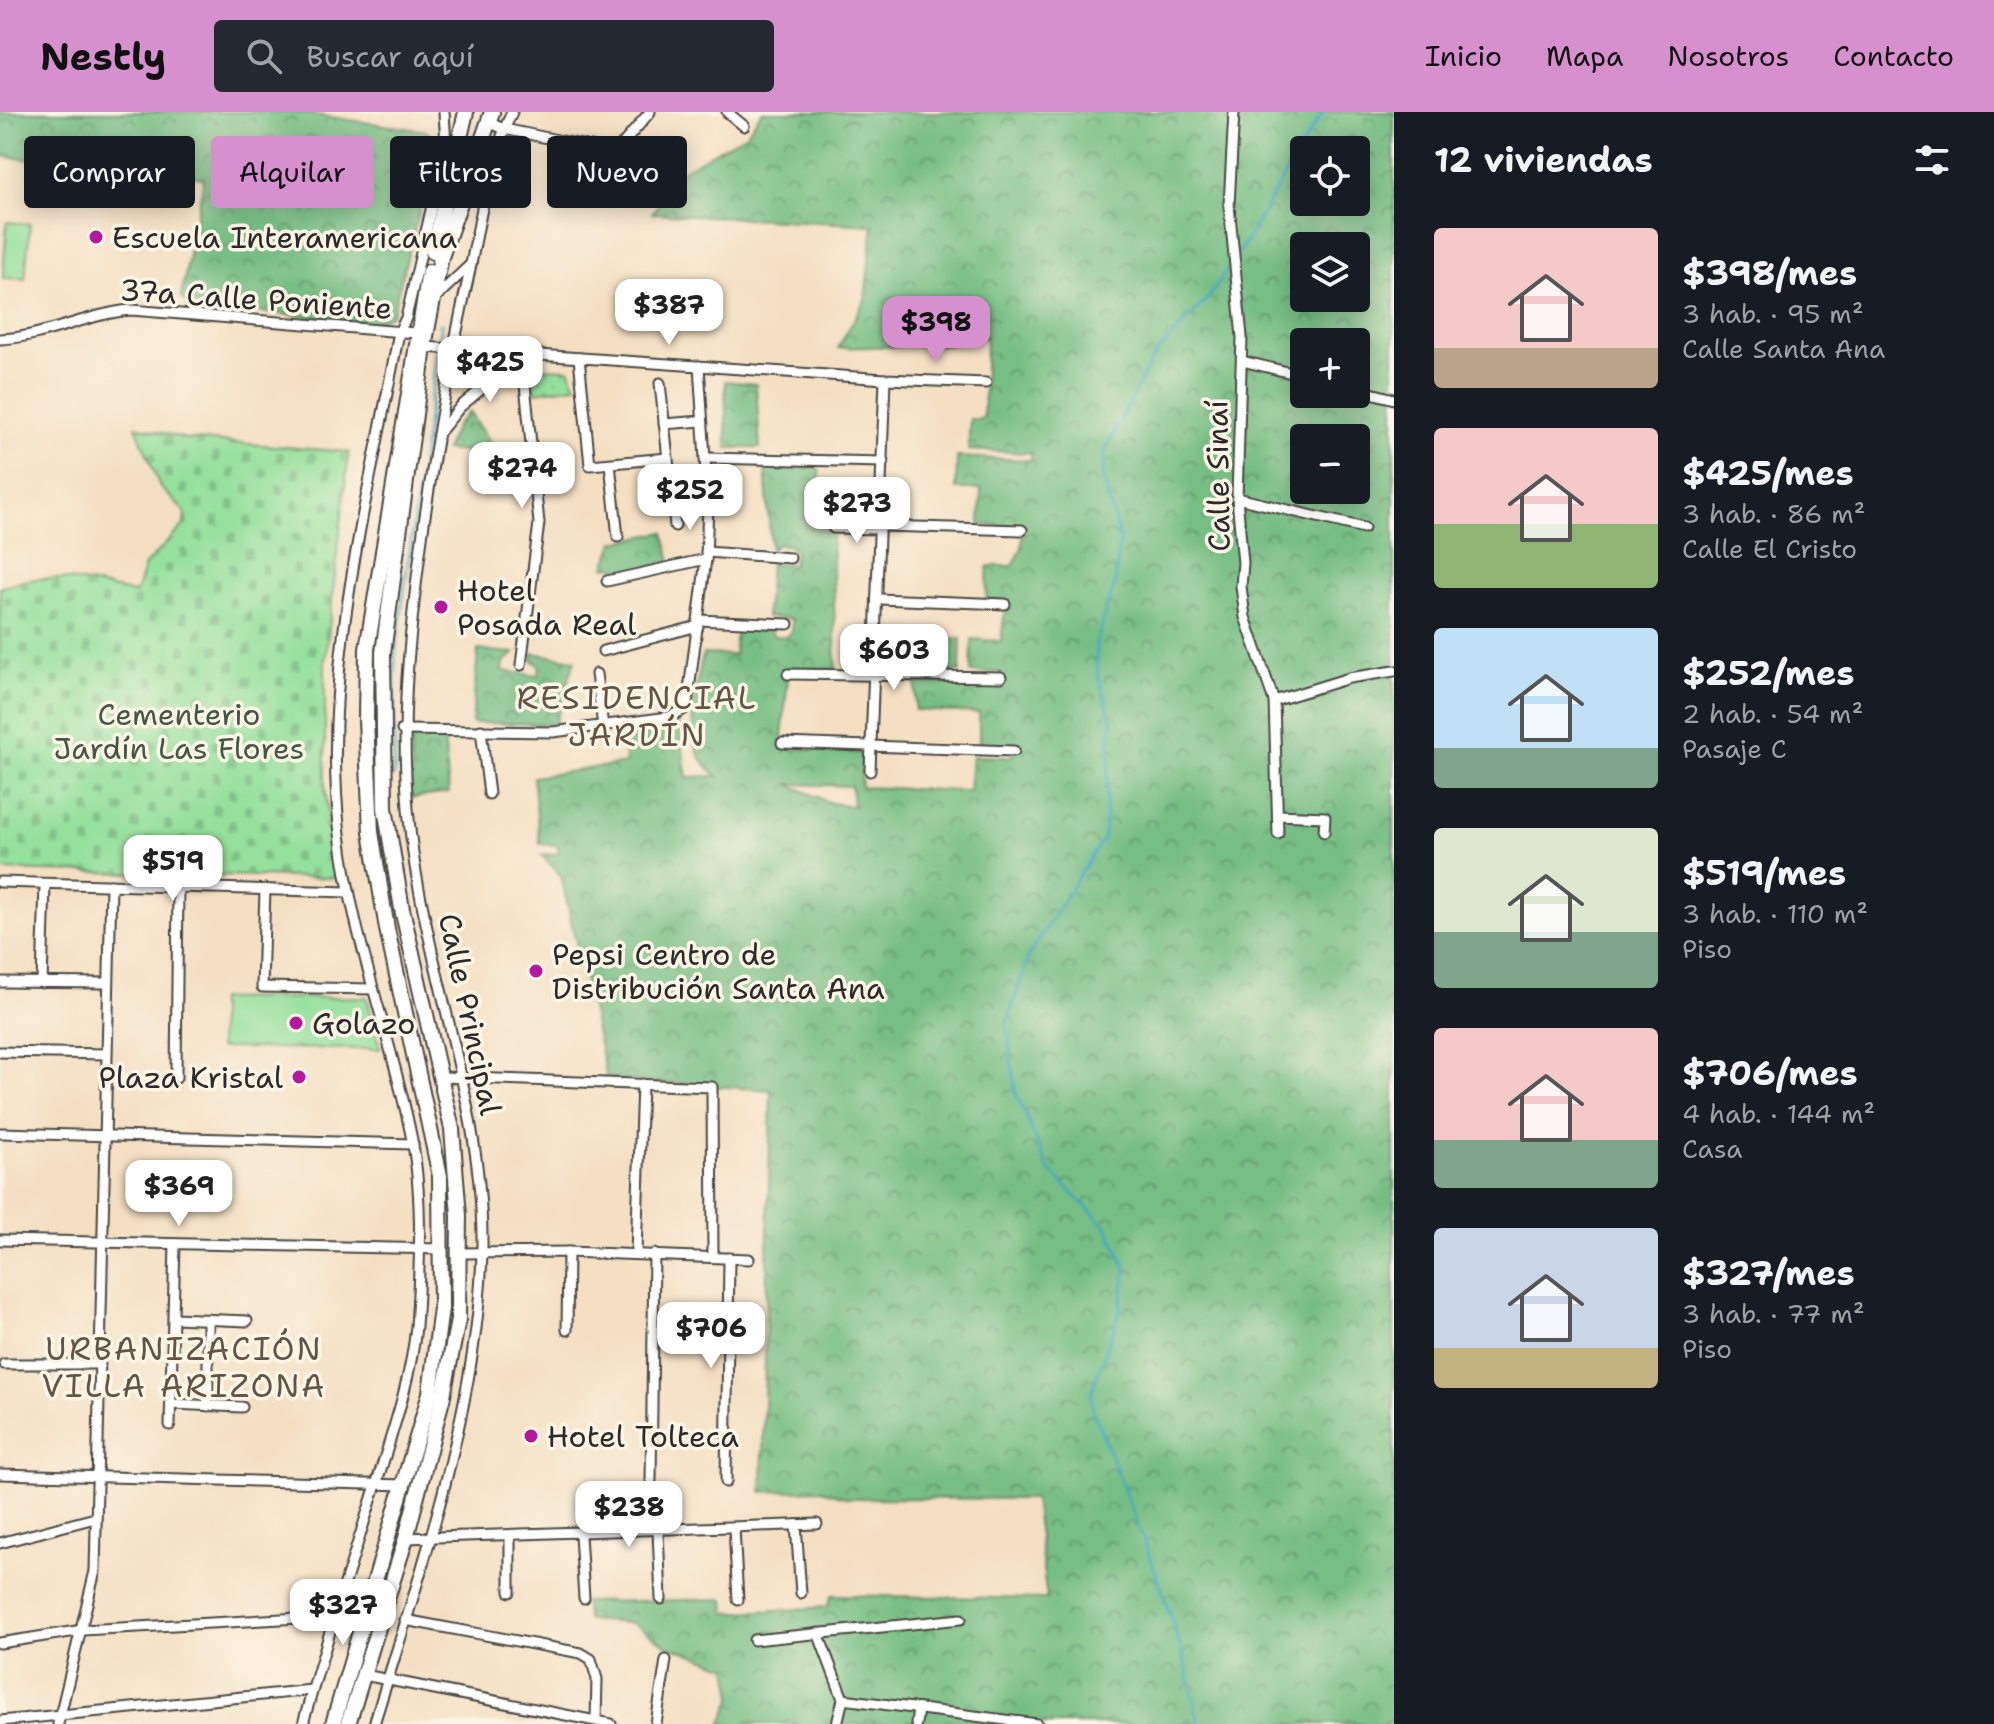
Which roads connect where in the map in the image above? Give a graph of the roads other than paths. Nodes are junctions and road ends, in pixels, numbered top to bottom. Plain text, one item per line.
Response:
1 (466, 112) edge
2 (512, 112) edge
3 (650, 112) edge
4 (727, 112) edge
5 (1234, 112) edge
6 (444, 114) edge
7 (486, 115) edge
8 (744, 126) dead end
9 (504, 129) junction
10 (471, 264) junction
11 (433, 300) junction
12 (399, 332) junction
13 (416, 333) junction
14 (0, 339) edge
15 (424, 347) junction
16 (452, 350) junction
17 (522, 355) junction
18 (579, 358) junction
19 (1242, 361) junction
20 (699, 366) junction
21 (1290, 373) edge
22 (885, 379) junction
23 (660, 383) dead end
24 (986, 383) dead end
25 (1370, 393) edge
26 (1394, 399) edge
27 (702, 421) junction
28 (664, 424) junction
29 (437, 436) junction
30 (668, 458) junction
31 (705, 458) junction
32 (883, 462) junction
33 (610, 464) junction
34 (1237, 498) junction
35 (675, 526) dead end
36 (881, 527) junction
37 (833, 528) dead end
38 (1364, 528) dead end
39 (1022, 530) dead end
40 (618, 537) dead end
41 (706, 555) junction
42 (790, 558) dead end
43 (607, 581) dead end
44 (879, 599) junction
45 (1005, 604) dead end
46 (698, 623) junction
47 (788, 624) dead end
48 (603, 651) dead end
49 (521, 665) dead end
50 (1394, 671) edge
51 (596, 674) dead end
52 (788, 674) dead end
53 (874, 675) junction
54 (1001, 677) dead end
55 (1274, 701) junction
56 (603, 726) junction
57 (402, 730) junction
58 (481, 730) junction
59 (782, 743) dead end
60 (871, 748) junction
61 (1014, 751) dead end
62 (870, 771) dead end
63 (489, 794) dead end
64 (1278, 815) junction
65 (1324, 832) dead end
66 (1278, 834) dead end
67 (0, 882) edge
68 (45, 884) junction
69 (111, 885) junction
70 (178, 887) junction
71 (265, 889) junction
72 (348, 892) junction
73 (422, 905) junction
74 (402, 909) junction
75 (0, 982) edge
76 (42, 983) junction
77 (108, 983) junction
78 (373, 989) junction
79 (0, 1052) edge
80 (106, 1054) junction
81 (442, 1077) junction
82 (176, 1078) dead end
83 (462, 1080) junction
84 (642, 1084) junction
85 (0, 1133) edge
86 (105, 1134) junction
87 (413, 1144) junction
88 (0, 1240) edge
89 (100, 1241) junction
90 (175, 1244) junction
91 (418, 1248) junction
92 (442, 1249) junction
93 (482, 1251) junction
94 (568, 1252) junction
95 (459, 1253) junction
96 (636, 1253) junction
97 (654, 1254) junction
98 (713, 1257) junction
99 (729, 1258) junction
100 (749, 1259) dead end
101 (174, 1318) junction
102 (208, 1319) junction
103 (247, 1321) dead end
104 (567, 1330) dead end
105 (4, 1364) dead end
106 (98, 1364) junction
107 (171, 1404) junction
108 (208, 1406) junction
109 (242, 1407) dead end
110 (170, 1425) dead end
111 (0, 1474) edge
112 (96, 1476) junction
113 (651, 1481) dead end
114 (726, 1482) dead end
115 (376, 1484) junction
116 (405, 1485) junction
117 (95, 1518) junction
118 (817, 1524) dead end
119 (796, 1525) junction
120 (734, 1528) junction
121 (658, 1532) junction
122 (580, 1535) junction
123 (510, 1537) junction
124 (406, 1538) junction
125 (428, 1538) junction
126 (0, 1543) edge
127 (510, 1592) dead end
128 (801, 1593) dead end
129 (584, 1598) dead end
130 (661, 1599) dead end
131 (738, 1600) dead end
132 (336, 1616) junction
133 (961, 1619) dead end
134 (405, 1620) junction
135 (83, 1630) junction
136 (818, 1633) junction
137 (754, 1640) dead end
138 (0, 1643) edge
139 (666, 1660) dead end
140 (364, 1675) junction
141 (387, 1680) junction
142 (312, 1690) junction
143 (843, 1699) junction
144 (918, 1709) junction
145 (62, 1712) junction
146 (0, 1721) edge
147 (596, 1721) junction
148 (993, 1721) edge
149 (58, 1724) edge
150 (303, 1724) edge
151 (333, 1724) edge
152 (348, 1724) edge
153 (374, 1724) edge
154 (610, 1724) edge
155 (656, 1724) edge
156 (837, 1724) edge
157 (916, 1724) edge
158 (1037, 1724) edge

1 - 13 highway
2 - 9 street, Calle Principal
3 - 9 street
4 - 8 street
5 - 19 street, Calle Sinaí
6 - 12 street
7 - 9 street
7 - 11 highway
9 - 10 street, Calle Principal
10 - 11 street
10 - 16 street, Calle Principal
11 - 15 highway
12 - 13 street, 37a Calle Poniente
12 - 14 street, 37a Calle Poniente
12 - 72 street
13 - 92 highway
15 - 16 street
15 - 74 highway
16 - 17 street
16 - 29 street, Calle Principal
17 - 18 street
17 - 29 street
17 - 49 street
18 - 20 street
18 - 33 street
19 - 21 street
19 - 34 street, Calle Sinaí
20 - 22 street
20 - 27 street
22 - 24 street
22 - 32 street
23 - 28 street
25 - 26 street
27 - 28 street
27 - 31 street
28 - 30 street
29 - 57 street, Calle Principal
30 - 33 street
30 - 35 street
31 - 32 street
31 - 41 street
32 - 36 street
33 - 40 street
34 - 38 street
34 - 55 street, Calle Sinaí
36 - 37 street
36 - 39 street
36 - 44 street
41 - 42 street
41 - 43 street
41 - 46 street
44 - 45 street
44 - 53 street
46 - 47 street
46 - 48 street
46 - 56 street
50 - 55 street
51 - 56 street
52 - 53 street
53 - 54 street
53 - 60 street
55 - 64 street, Calle Sinaí
56 - 58 street
57 - 58 street
57 - 73 street, Calle Principal
58 - 63 street
59 - 60 street
60 - 61 street
60 - 62 street
64 - 65 street
64 - 66 street, Calle Sinaí
67 - 68 street
68 - 69 street
68 - 76 street
69 - 70 street
69 - 77 street
70 - 71 street
70 - 82 street
71 - 72 street
71 - 78 street
72 - 78 street
73 - 74 street
73 - 83 street, Calle Principal
74 - 81 highway
75 - 76 street
76 - 77 street
77 - 80 street
78 - 87 street
79 - 80 street
80 - 86 street
81 - 83 street
81 - 95 highway
83 - 84 street
83 - 93 street, Calle Principal
84 - 96 street
84 - 98 street
85 - 86 street
86 - 87 street
86 - 89 street
87 - 91 street
88 - 89 street
89 - 90 street
89 - 106 street
90 - 91 street
90 - 101 street
91 - 92 street
91 - 115 street
92 - 116 highway
93 - 94 street
93 - 95 street
93 - 125 street, Calle Principal
94 - 96 street
94 - 104 street
95 - 124 highway
96 - 97 street
97 - 98 street
97 - 113 street
98 - 99 street
99 - 100 street
99 - 114 street
101 - 102 street
101 - 107 street
102 - 103 street
102 - 108 street
105 - 106 street
106 - 112 street
107 - 108 street
107 - 110 street
108 - 109 street
111 - 112 street
112 - 115 street
112 - 117 street
115 - 116 street
115 - 132 street
116 - 151 highway
117 - 126 street
117 - 135 street
118 - 119 street
119 - 120 street
119 - 128 street
120 - 121 street
120 - 131 street
121 - 122 street
121 - 130 street
122 - 123 street
122 - 129 street
123 - 125 street
123 - 127 street
124 - 125 street
124 - 140 highway
125 - 134 street, Calle Principal
132 - 135 street
132 - 142 street
133 - 136 street
134 - 141 street, Calle Principal
134 - 147 street
135 - 138 street
135 - 145 street
136 - 137 street
136 - 143 street
139 - 155 street
140 - 141 street
140 - 152 highway
141 - 147 street
141 - 153 street, Calle Principal
142 - 145 street
142 - 150 street
143 - 144 street
143 - 156 street
144 - 148 street
144 - 157 street
145 - 146 street
145 - 149 street
147 - 154 street
148 - 158 street

